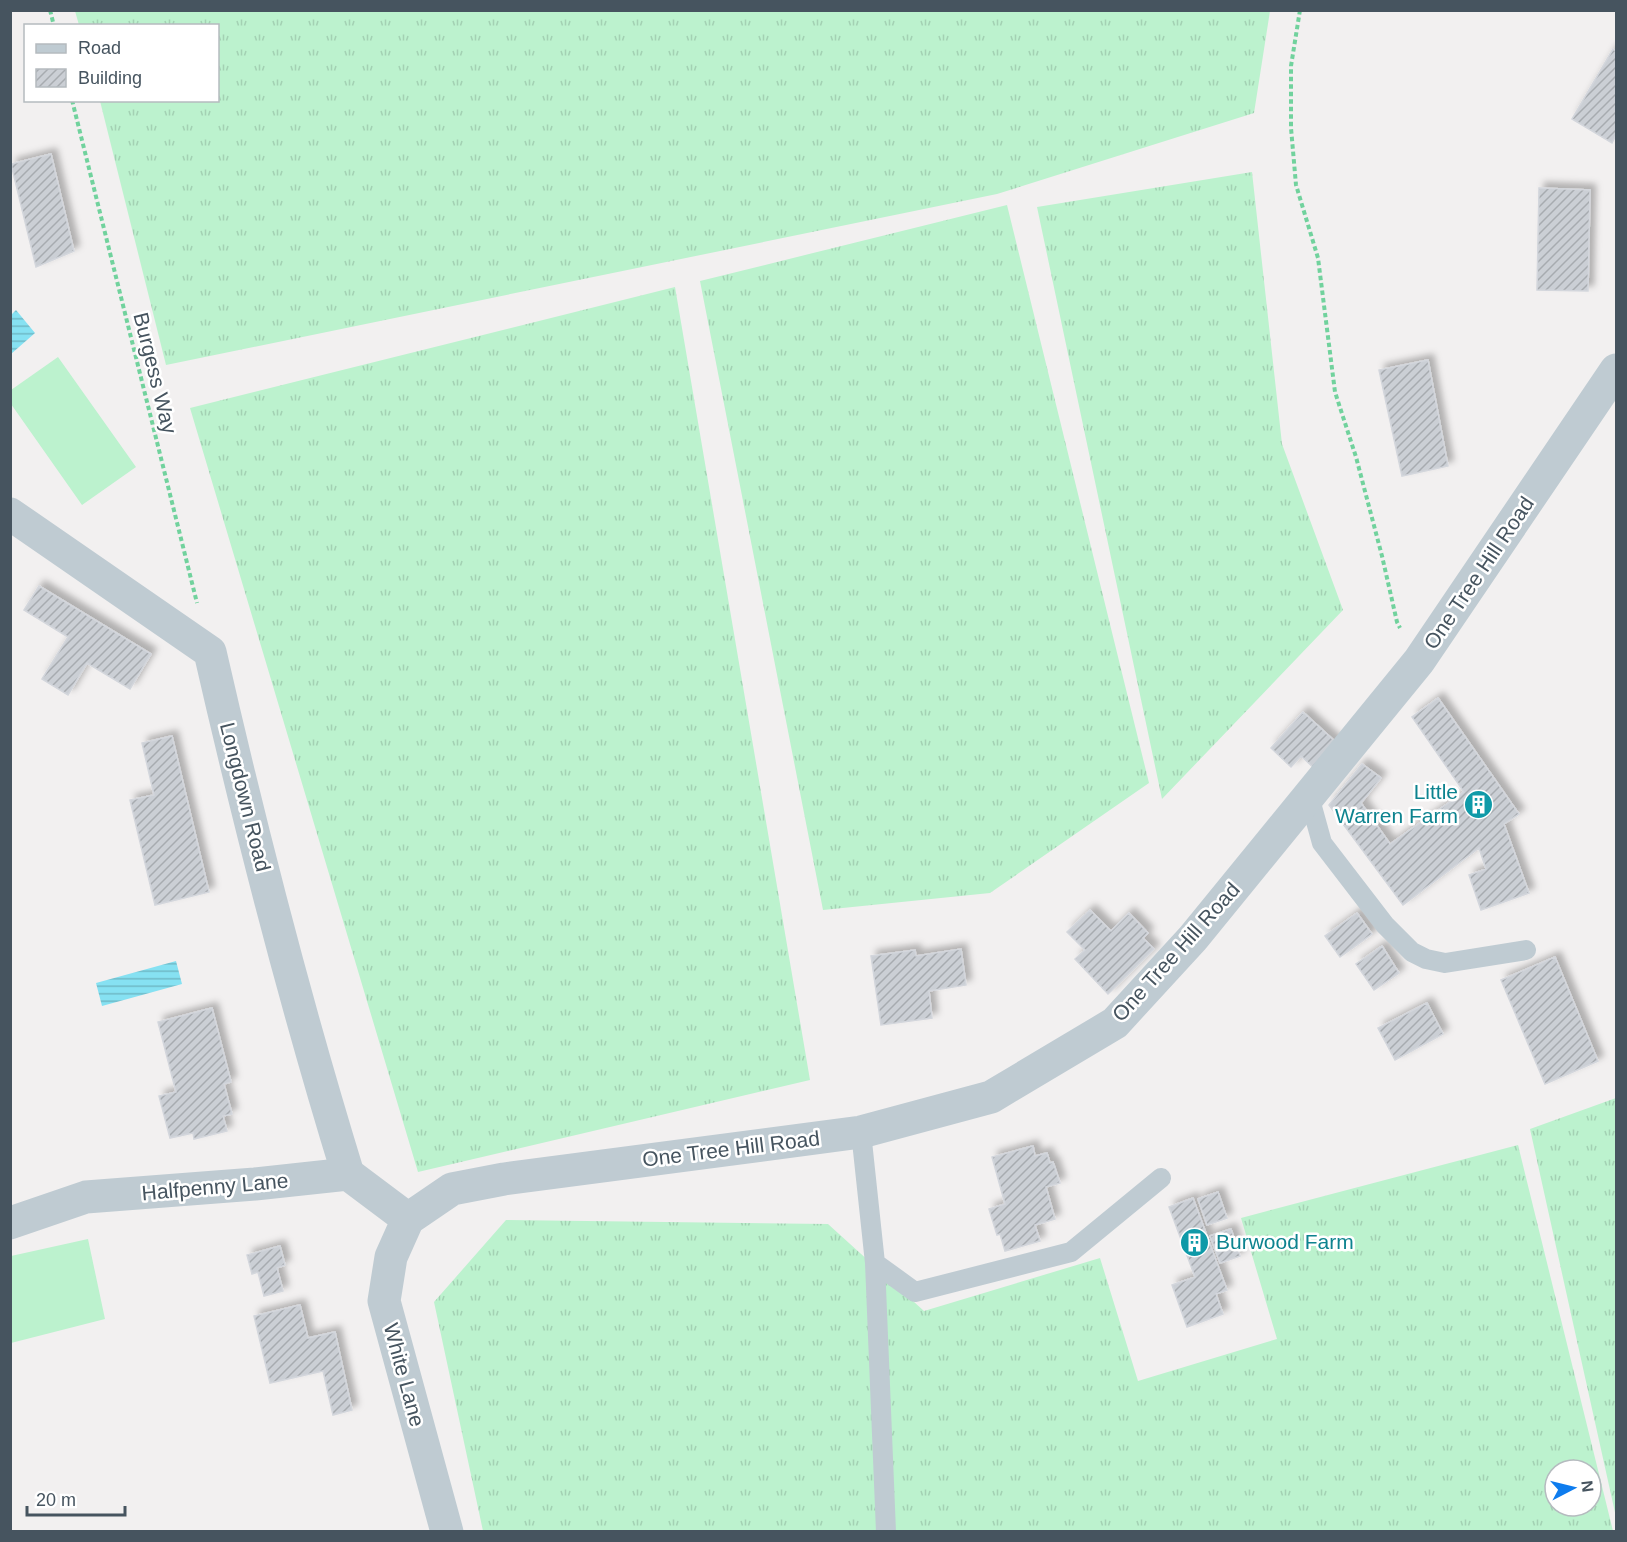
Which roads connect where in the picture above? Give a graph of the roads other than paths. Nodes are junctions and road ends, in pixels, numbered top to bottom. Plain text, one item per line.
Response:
1 (1617, 370) edge
2 (10, 514) edge
3 (1309, 796) junction
4 (1526, 950) dead end
5 (861, 1132) junction
6 (348, 1174) junction
7 (1161, 1178) dead end
8 (408, 1219) junction
9 (10, 1223) edge
10 (875, 1263) junction
11 (447, 1532) edge
12 (886, 1532) edge

1 - 3 street, One Tree Hill Road
2 - 6 street, Longdown Road
3 - 4 lane
3 - 5 street, One Tree Hill Road
5 - 8 street, One Tree Hill Road
5 - 10 lane
6 - 8 street
6 - 9 street, Halfpenny Lane
7 - 10 lane
8 - 11 street, White Lane
10 - 12 lane

